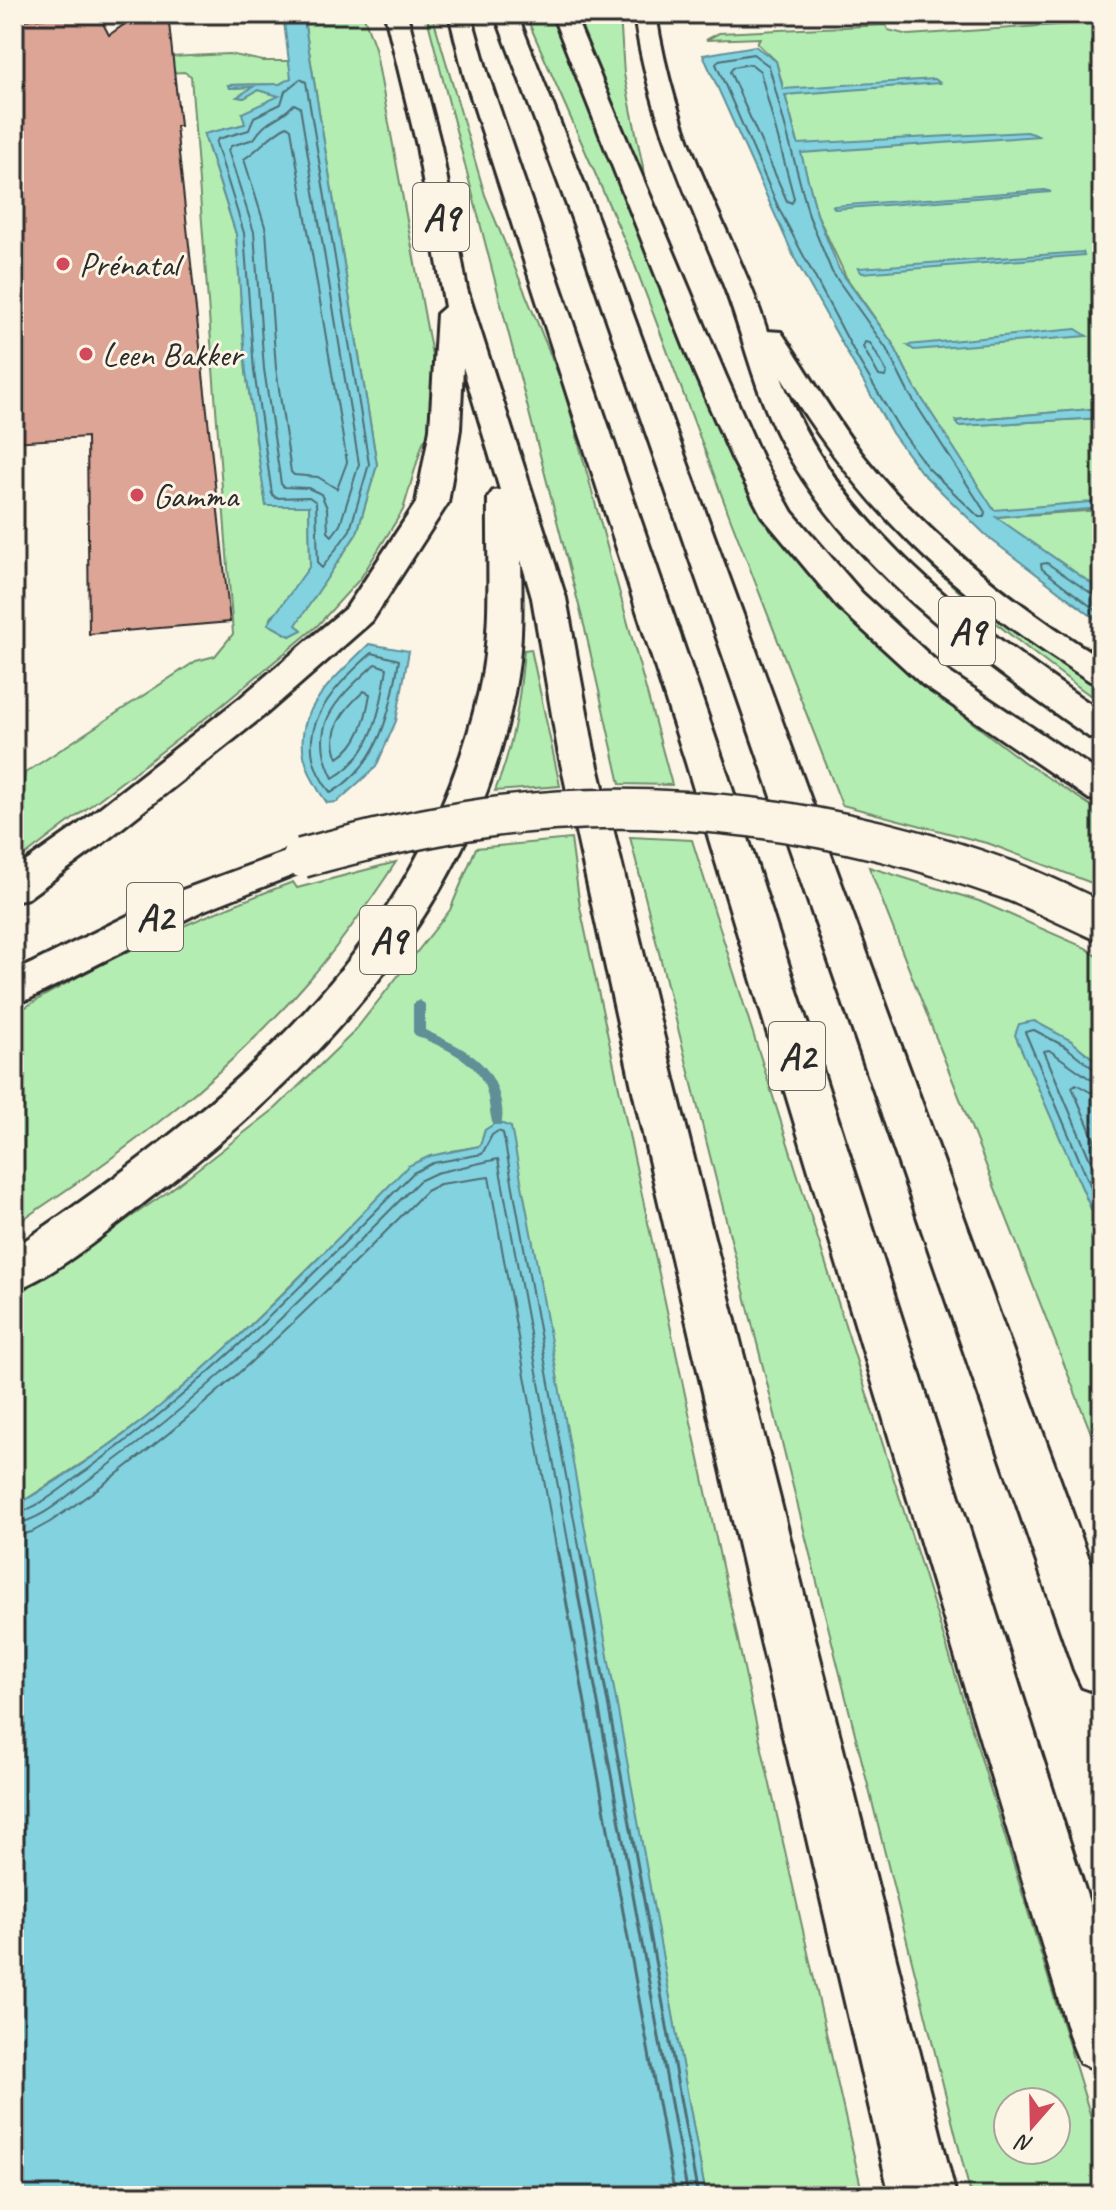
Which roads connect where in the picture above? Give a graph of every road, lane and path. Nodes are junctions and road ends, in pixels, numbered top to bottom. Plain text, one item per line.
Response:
1 (396, 14) edge
2 (460, 14) edge
3 (506, 14) edge
4 (563, 14) edge
5 (645, 14) edge
6 (738, 287) junction
7 (453, 289) junction
8 (505, 463) junction
9 (1102, 674) edge
10 (1102, 729) edge
11 (1102, 791) edge
12 (14, 889) edge
13 (1102, 922) edge
14 (14, 989) edge
15 (14, 1272) edge
16 (1102, 1670) edge
17 (1102, 2041) edge
18 (923, 2196) edge

1 - 7 highway, A9
2 - 17 highway, A2
3 - 16 highway, A2
4 - 11 highway, A9
5 - 6 highway, A9
6 - 9 highway
6 - 10 highway, A9
7 - 8 highway, A9
7 - 12 highway, A9
8 - 15 highway, A9
8 - 18 highway
13 - 14 highway, A2, bridge

